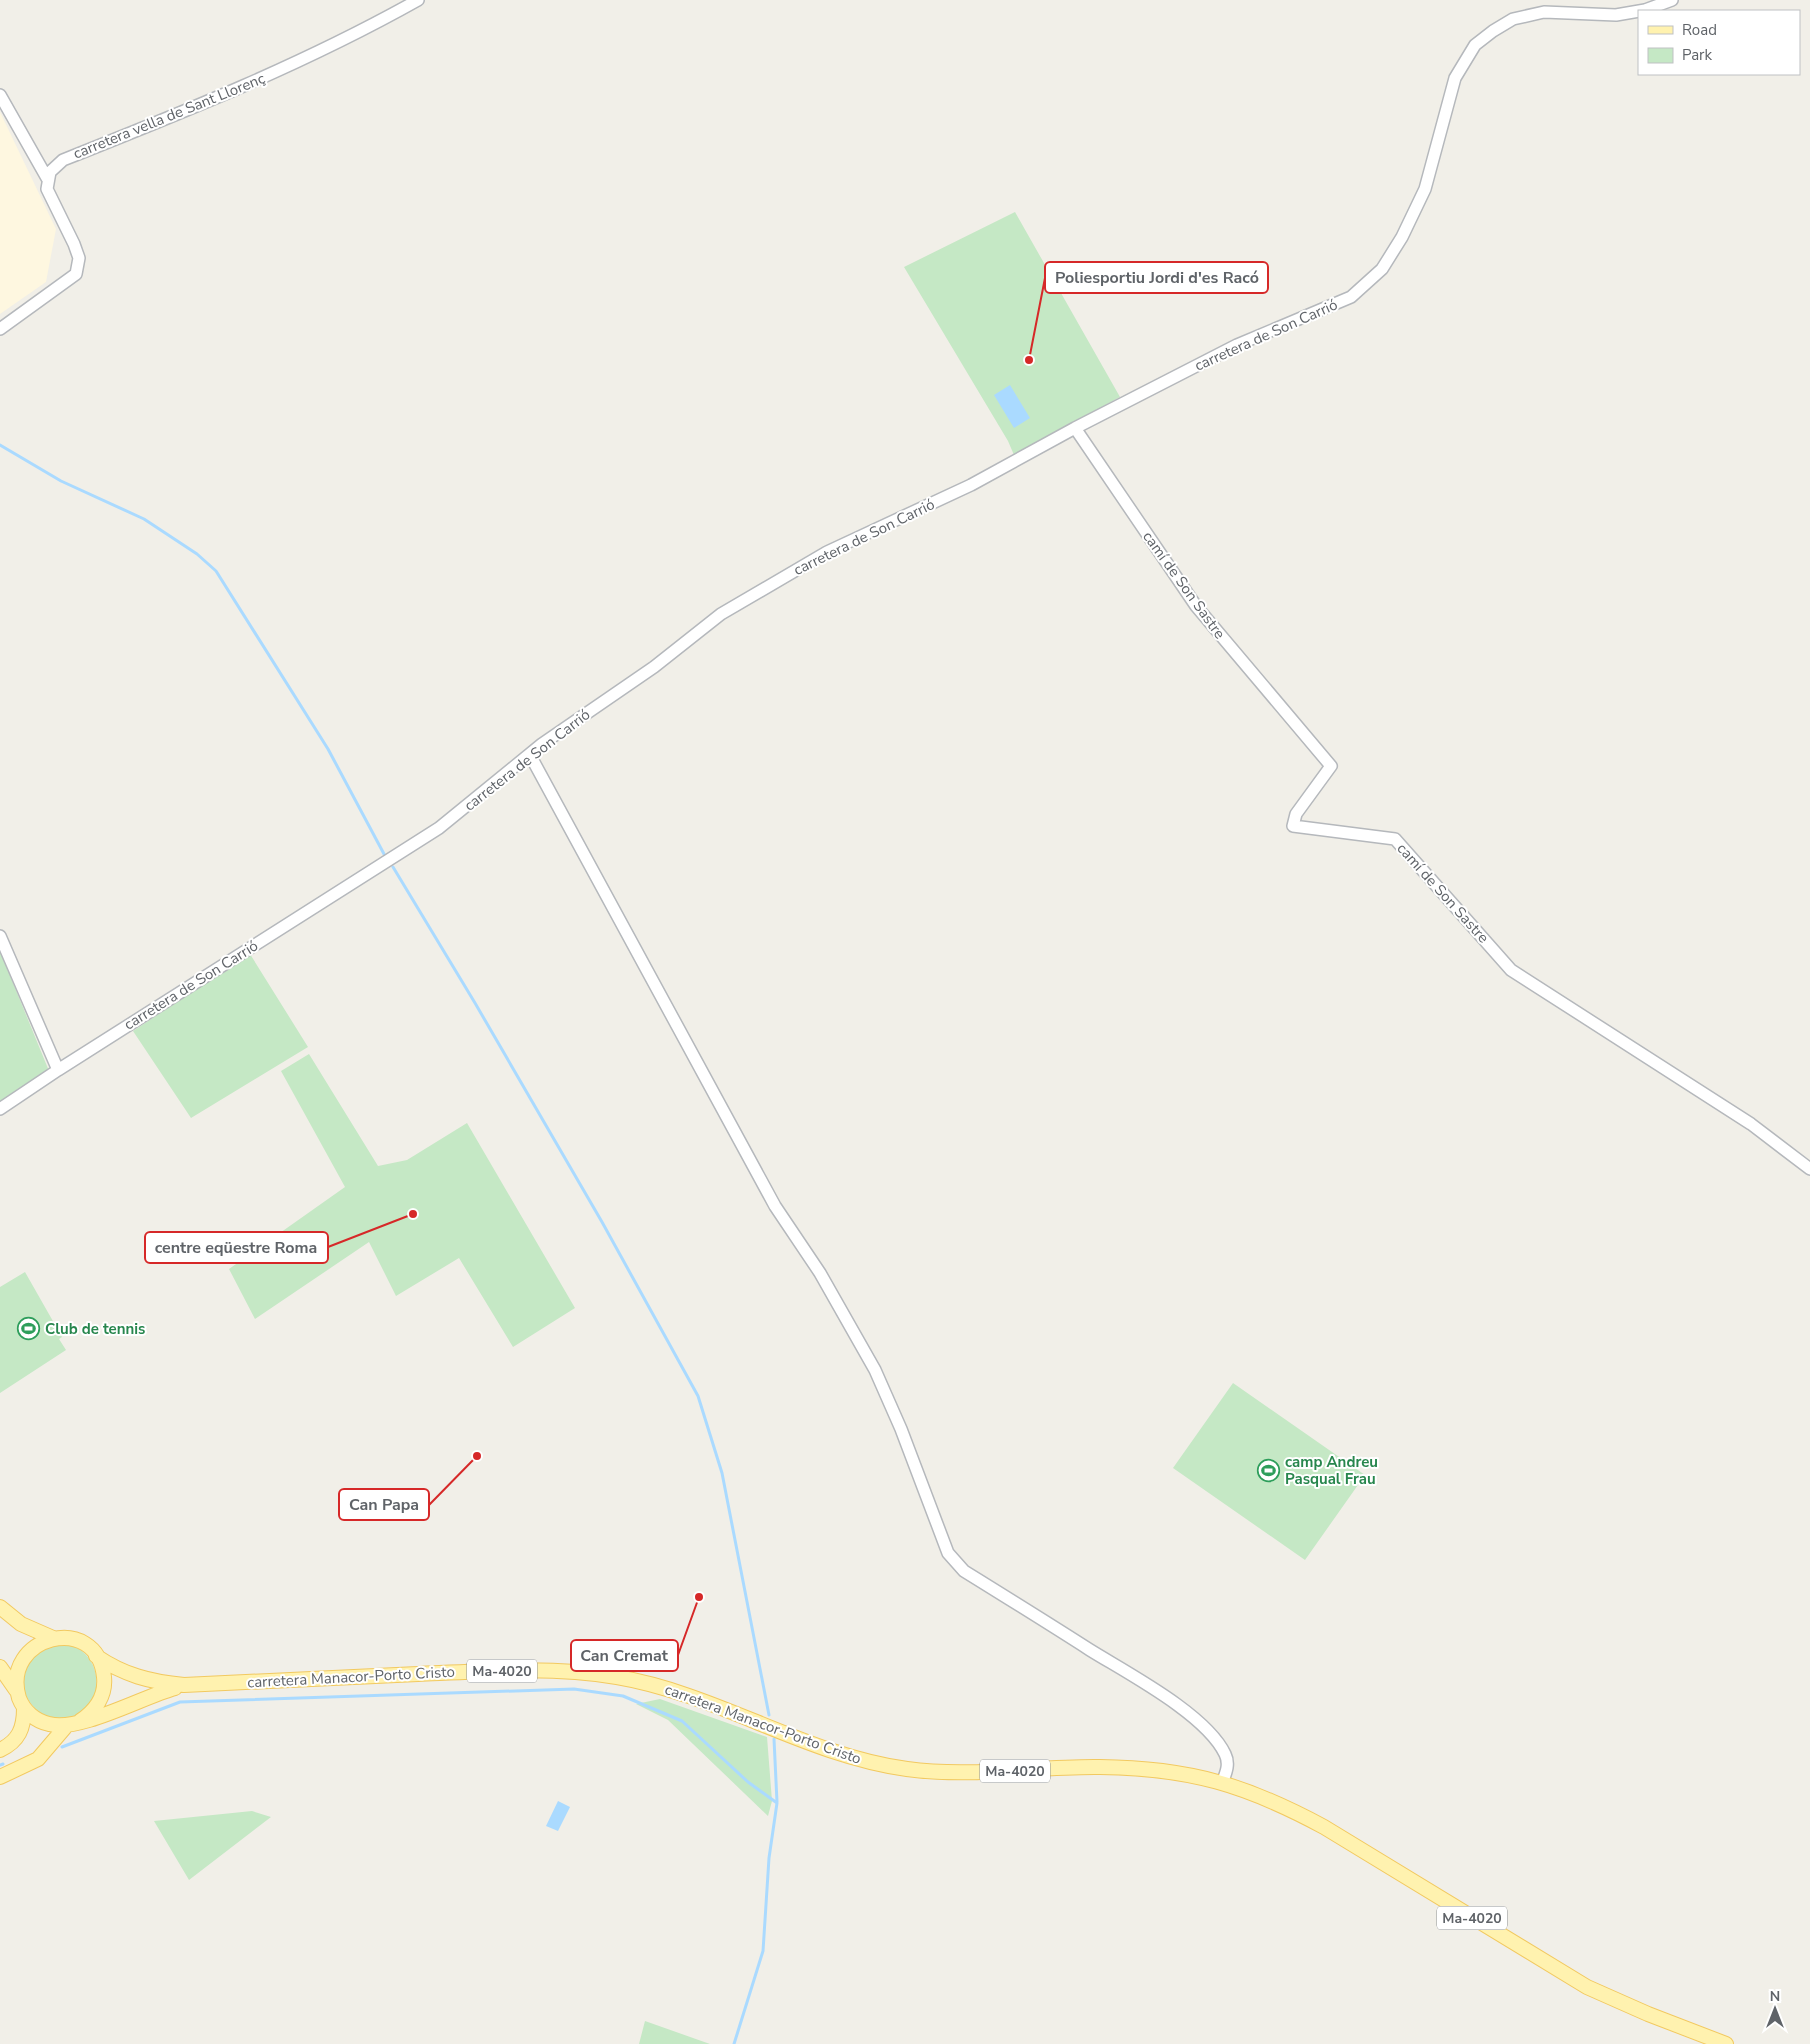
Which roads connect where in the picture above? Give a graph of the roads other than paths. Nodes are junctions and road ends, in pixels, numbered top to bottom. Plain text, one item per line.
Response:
1 (418, 0) edge
2 (1672, 0) edge
3 (1645, 10) edge
4 (1638, 11) edge
5 (0, 95) edge
6 (48, 178) junction
7 (0, 329) edge
8 (1075, 428) junction
9 (530, 755) junction
10 (0, 937) edge
11 (58, 1070) junction
12 (0, 1109) edge
13 (1810, 1169) edge
14 (0, 1607) edge
15 (53, 1638) junction
16 (96, 1656) junction
17 (0, 1667) edge
18 (184, 1685) junction
19 (16, 1690) junction
20 (24, 1708) junction
21 (73, 1723) junction
22 (0, 1750) edge
23 (0, 1777) edge
24 (1222, 1783) junction
25 (1726, 2044) edge

1 - 6 street, carretera vella de Sant Llorenç
2 - 3 street, carretera de Son Carrió
4 - 8 street, carretera de Son Carrió
5 - 6 street
6 - 7 street
8 - 9 street, carretera de Son Carrió
8 - 13 street, camí de Son Sastre
9 - 11 street, carretera de Son Carrió
9 - 24 street
10 - 11 street
11 - 12 street, carretera de Son Carrió
14 - 15 main road
15 - 16 main road, Ma-4020
15 - 19 main road
16 - 18 main road, Ma-4020
16 - 21 main road
17 - 19 main road
18 - 21 main road, Ma-4020
18 - 24 main road, carretera Manacor-Porto Cristo / Ma-4020
19 - 20 main road
20 - 21 main road, Ma-4020
20 - 22 main road
21 - 23 main road
24 - 25 main road, carretera Manacor-Porto Cristo / Ma-4020

